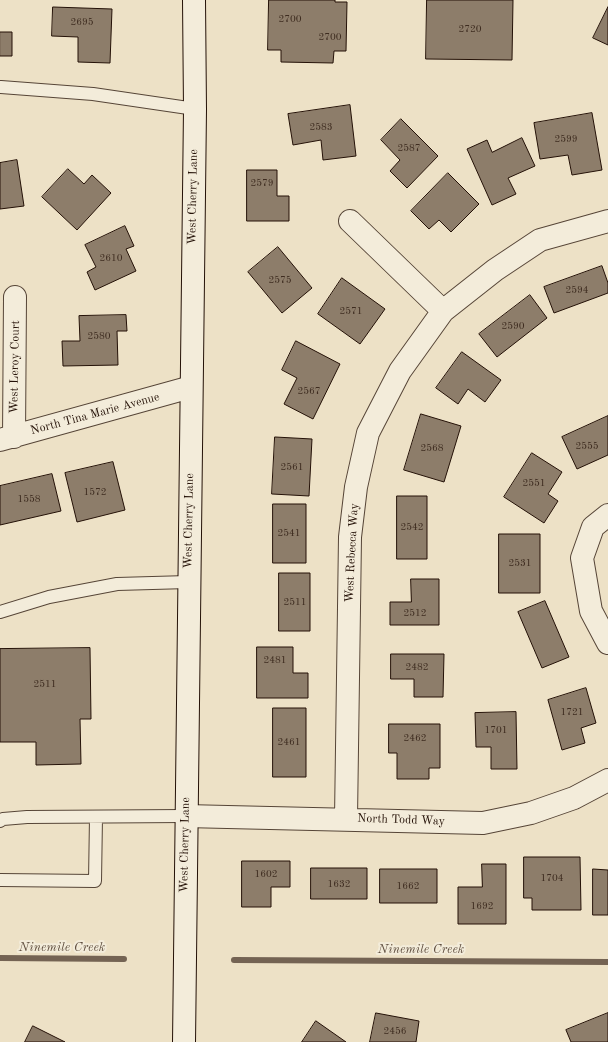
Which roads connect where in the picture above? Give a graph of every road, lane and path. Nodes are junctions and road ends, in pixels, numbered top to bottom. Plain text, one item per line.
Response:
1 (194, 0) edge
2 (1, 87) edge
3 (194, 109) junction
4 (350, 221) dead end
5 (608, 221) edge
6 (15, 297) dead end
7 (443, 311) junction
8 (191, 387) junction
9 (7, 438) edge
10 (608, 515) edge
11 (188, 582) junction
12 (0, 612) edge
13 (608, 643) edge
14 (608, 780) edge
15 (185, 816) junction
16 (96, 817) junction
17 (346, 818) junction
18 (0, 821) edge
19 (0, 880) edge
20 (184, 1042) edge

1 - 3 street, West Cherry Lane
2 - 3 lane
3 - 8 street, West Cherry Lane
4 - 7 street
5 - 7 street, West Rebecca Way
6 - 9 street, West Leroy Court
7 - 17 street, West Rebecca Way
8 - 9 street, North Tina Marie Avenue
8 - 11 street, West Cherry Lane
10 - 13 street
11 - 12 lane
11 - 15 street, West Cherry Lane
14 - 17 street, North Todd Way
15 - 16 lane
15 - 17 street, North Todd Way
15 - 20 street, West Cherry Lane
16 - 18 lane
16 - 19 lane

